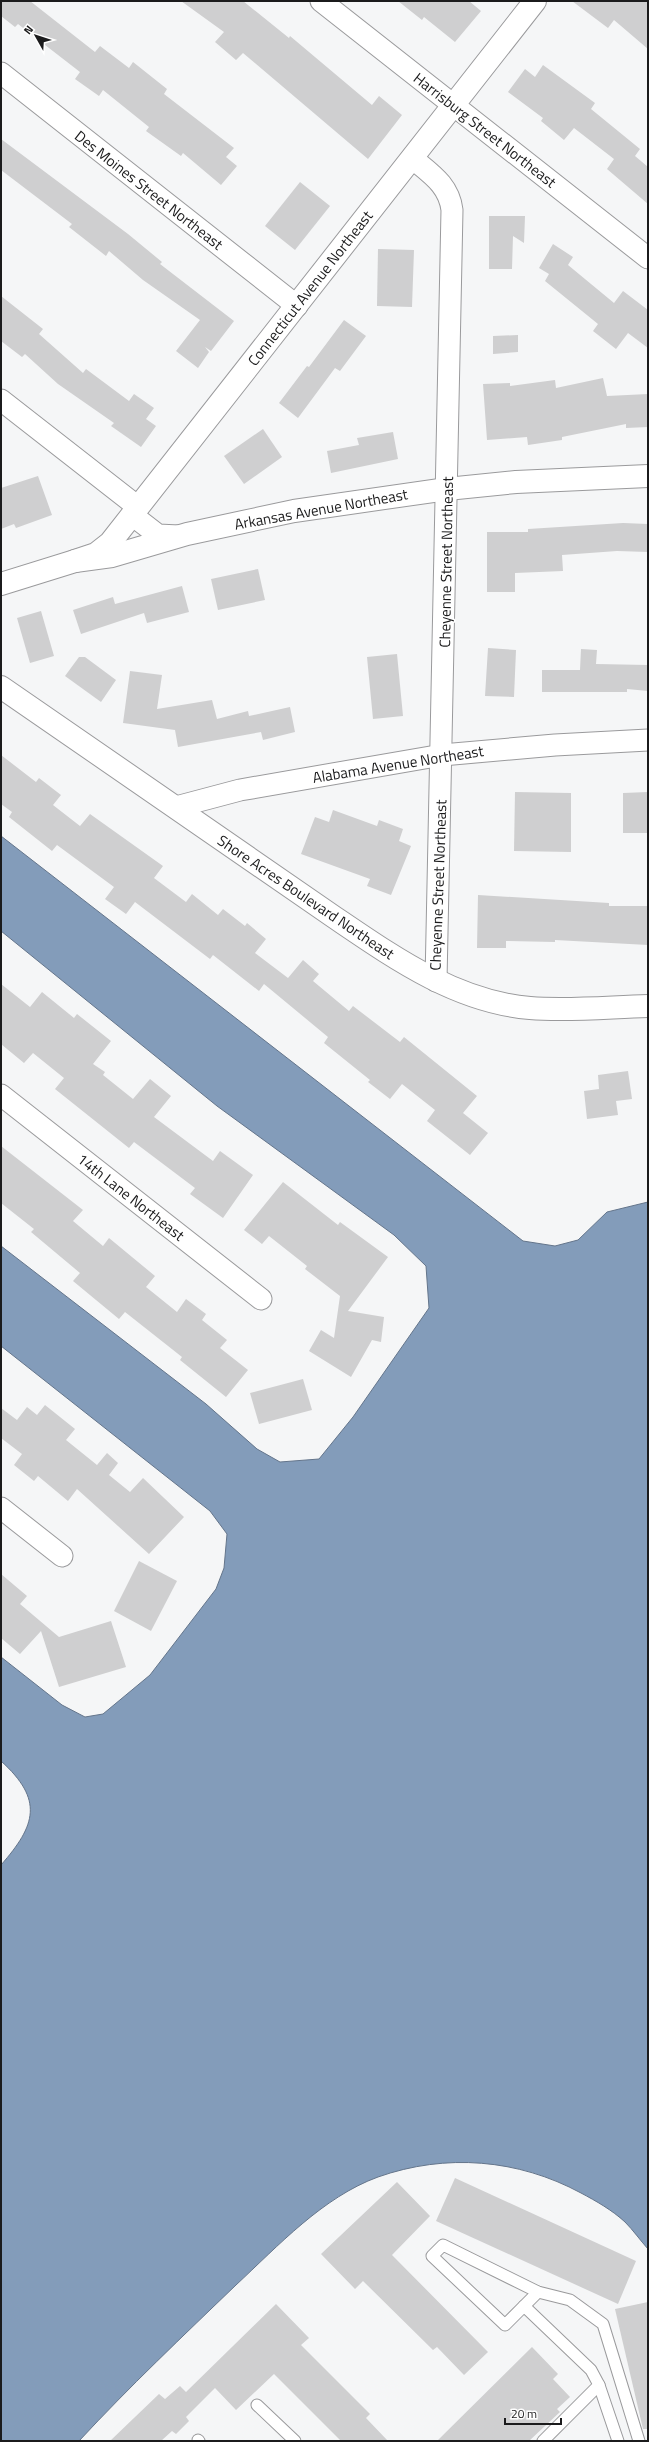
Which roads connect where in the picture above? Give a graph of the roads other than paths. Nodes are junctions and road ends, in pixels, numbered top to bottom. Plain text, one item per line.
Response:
1 (321, 1) edge
2 (535, 1) edge
3 (1, 73) edge
4 (454, 106) junction
5 (412, 158) junction
6 (648, 258) edge
7 (297, 306) junction
8 (1, 400) edge
9 (648, 476) edge
10 (447, 489) junction
11 (134, 511) junction
12 (179, 536) junction
13 (75, 561) junction
14 (1, 584) edge
15 (1, 686) edge
16 (648, 740) edge
17 (442, 755) junction
18 (176, 807) junction
19 (436, 980) junction
20 (648, 1006) edge
21 (1, 1095) edge
22 (261, 1299) dead end
23 (1, 1508) edge
24 (62, 1556) dead end
25 (538, 2292) junction
26 (524, 2306) junction
27 (599, 2385) junction
28 (257, 2405) dead end
29 (295, 2441) edge
30 (544, 2441) edge
31 (618, 2441) edge
32 (639, 2441) edge

1 - 4 street, Harrisburg Street Northeast
2 - 4 street, Connecticut Avenue Northeast
3 - 7 street, Des Moines Street Northeast
4 - 5 street, Connecticut Avenue Northeast
4 - 6 street, Harrisburg Street Northeast
5 - 7 street, Connecticut Avenue Northeast
5 - 10 street, Cheyenne Street Northeast
7 - 11 street, Connecticut Avenue Northeast
8 - 11 street
9 - 10 street, Arkansas Avenue Northeast
10 - 12 street, Arkansas Avenue Northeast
10 - 17 street, Cheyenne Street Northeast
11 - 12 street
11 - 13 street, Connecticut Avenue Northeast
12 - 13 street, Arkansas Avenue Northeast
13 - 14 street, Arkansas Avenue Northeast
15 - 18 street, Shore Acres Boulevard Northeast
16 - 17 street, Alabama Avenue Northeast
17 - 18 street, Alabama Avenue Northeast
17 - 19 street, Cheyenne Street Northeast
18 - 19 street, Shore Acres Boulevard Northeast
19 - 20 street, Shore Acres Boulevard Northeast
21 - 22 street, 14th Lane Northeast
23 - 24 street
25 - 26 lane
25 - 26 lane
25 - 32 lane
26 - 27 lane
27 - 30 lane
27 - 31 lane
28 - 29 lane

